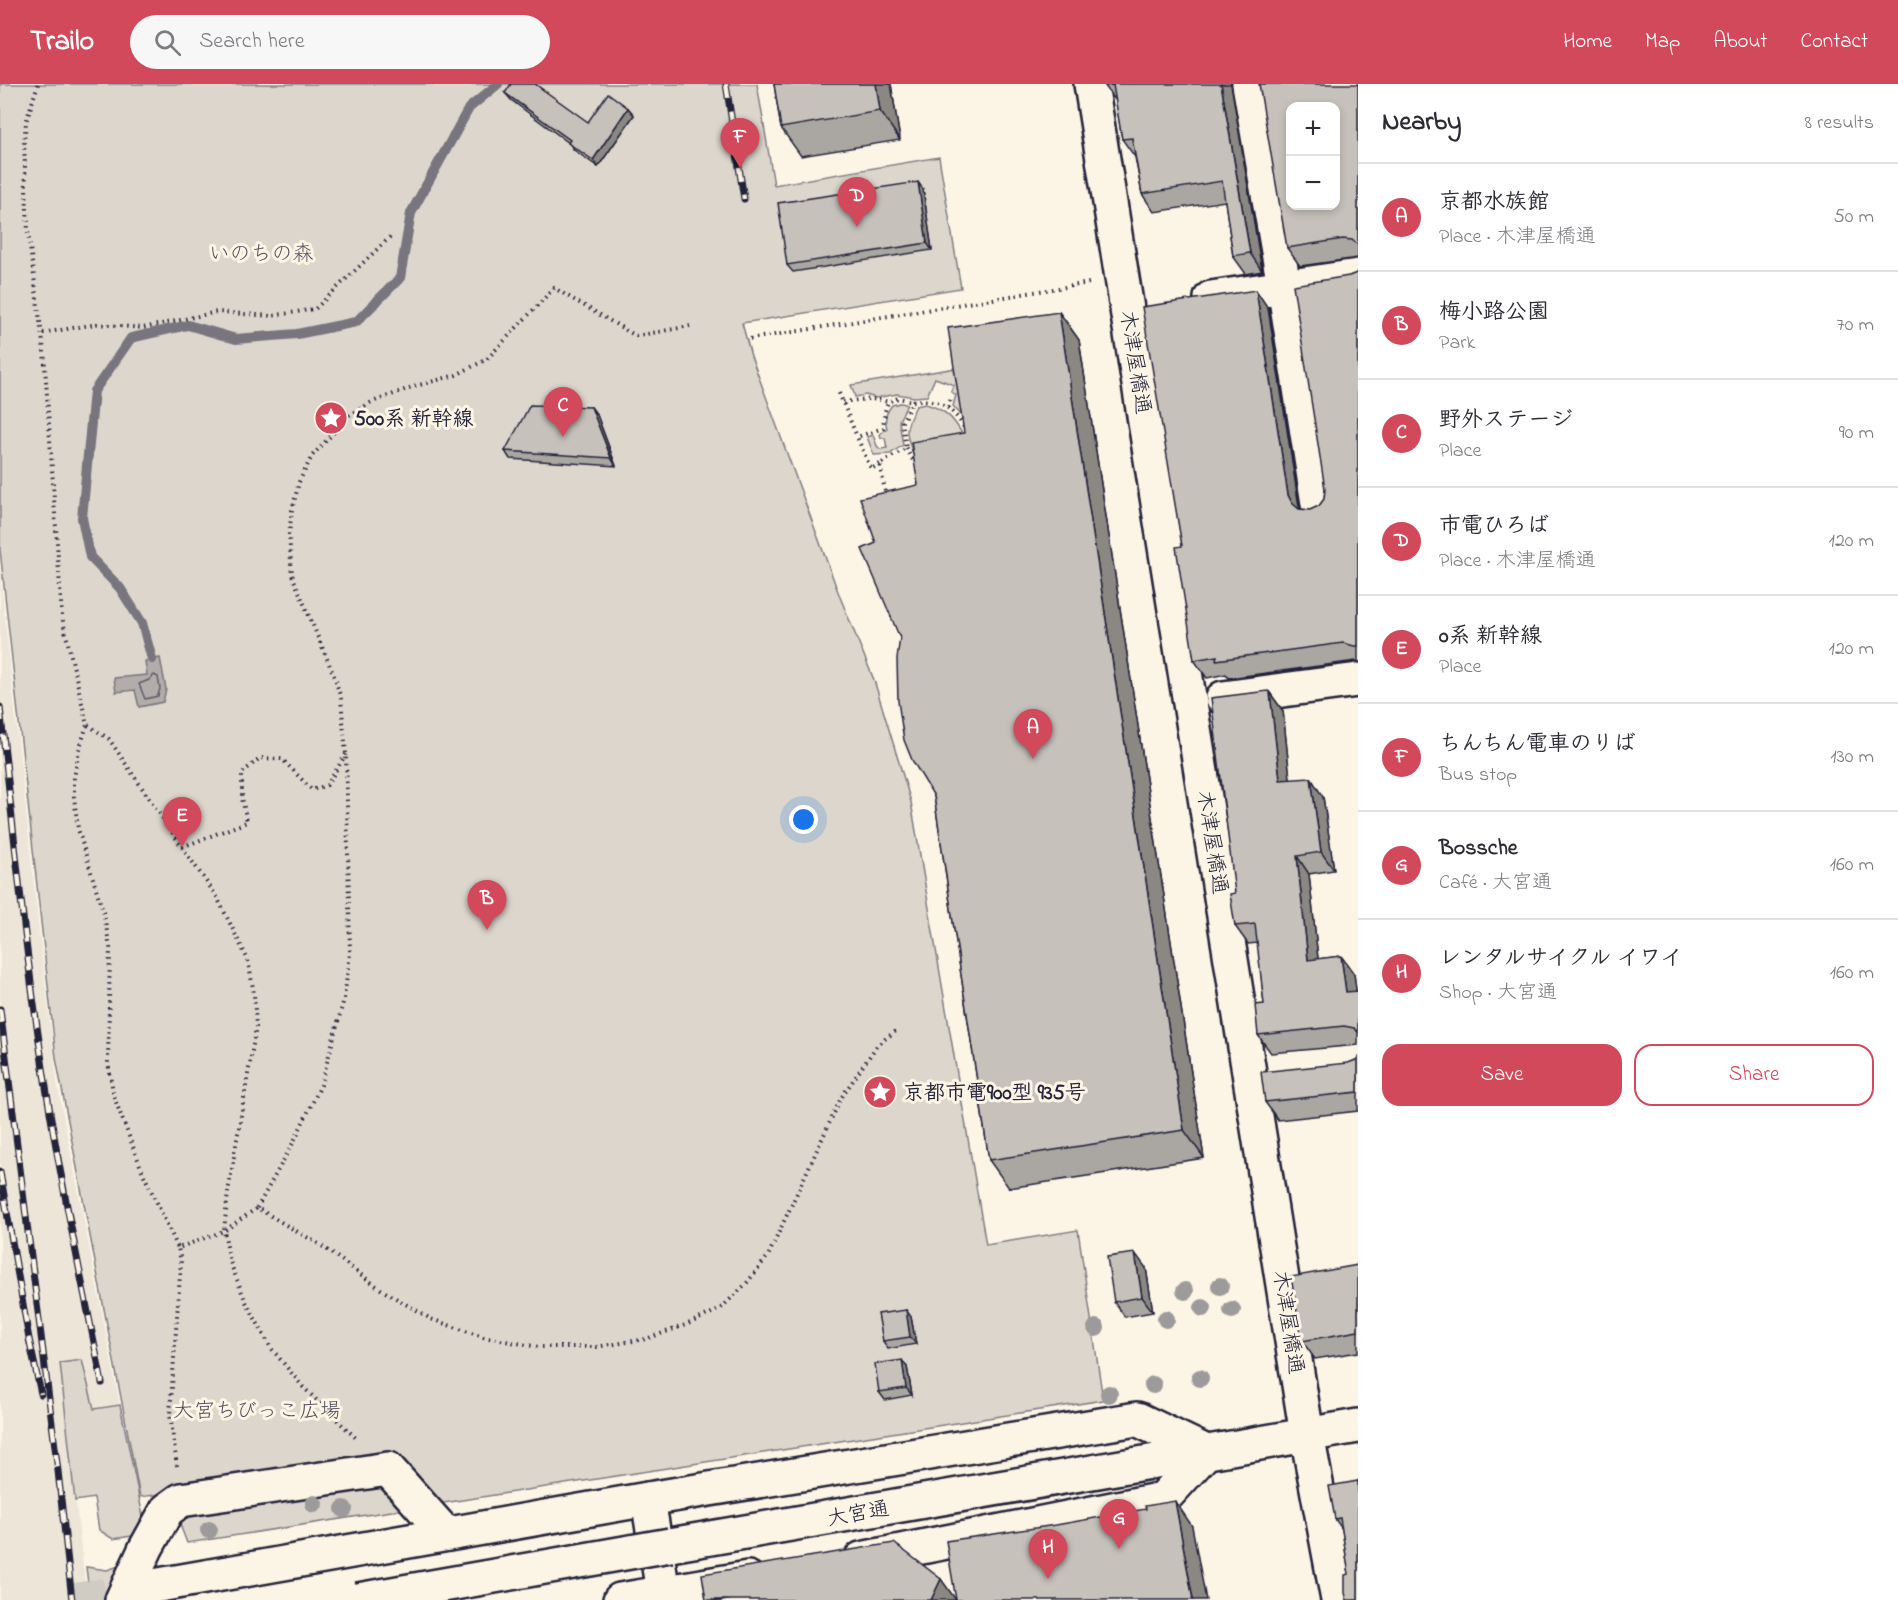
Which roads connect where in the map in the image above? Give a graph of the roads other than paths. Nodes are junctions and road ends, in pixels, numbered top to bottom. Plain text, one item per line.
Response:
1 (1091, 84) edge
2 (1249, 84) edge
3 (1358, 276) edge
4 (1284, 286) junction
5 (1128, 310) junction
6 (1319, 510) edge
7 (1358, 680) edge
8 (1190, 702) junction
9 (1282, 1071) edge
10 (1250, 1074) junction
11 (1315, 1276) edge
12 (1282, 1281) junction
13 (1358, 1426) edge
14 (1307, 1435) junction
15 (1206, 1452) junction
16 (648, 1499) junction
17 (446, 1534) junction
18 (827, 1565) edge
19 (781, 1573) edge
20 (132, 1594) edge
21 (673, 1594) edge
22 (358, 1600) edge
23 (620, 1600) edge
24 (1338, 1600) edge

1 - 5 street, 木津屋橋通
2 - 4 street
3 - 4 street
4 - 5 street
4 - 6 street
5 - 8 street, 木津屋橋通
7 - 8 street
8 - 10 street, 木津屋橋通
9 - 10 street
10 - 12 street, 木津屋橋通
11 - 12 street
12 - 14 street, 木津屋橋通
13 - 14 street, 大宮通
14 - 15 street, 大宮通
14 - 24 street, 木津屋橋通
15 - 16 street
15 - 18 street
15 - 22 street, 大宮通, bridge
16 - 17 street
16 - 21 street
17 - 20 street
17 - 20 street
19 - 21 street
21 - 23 street

